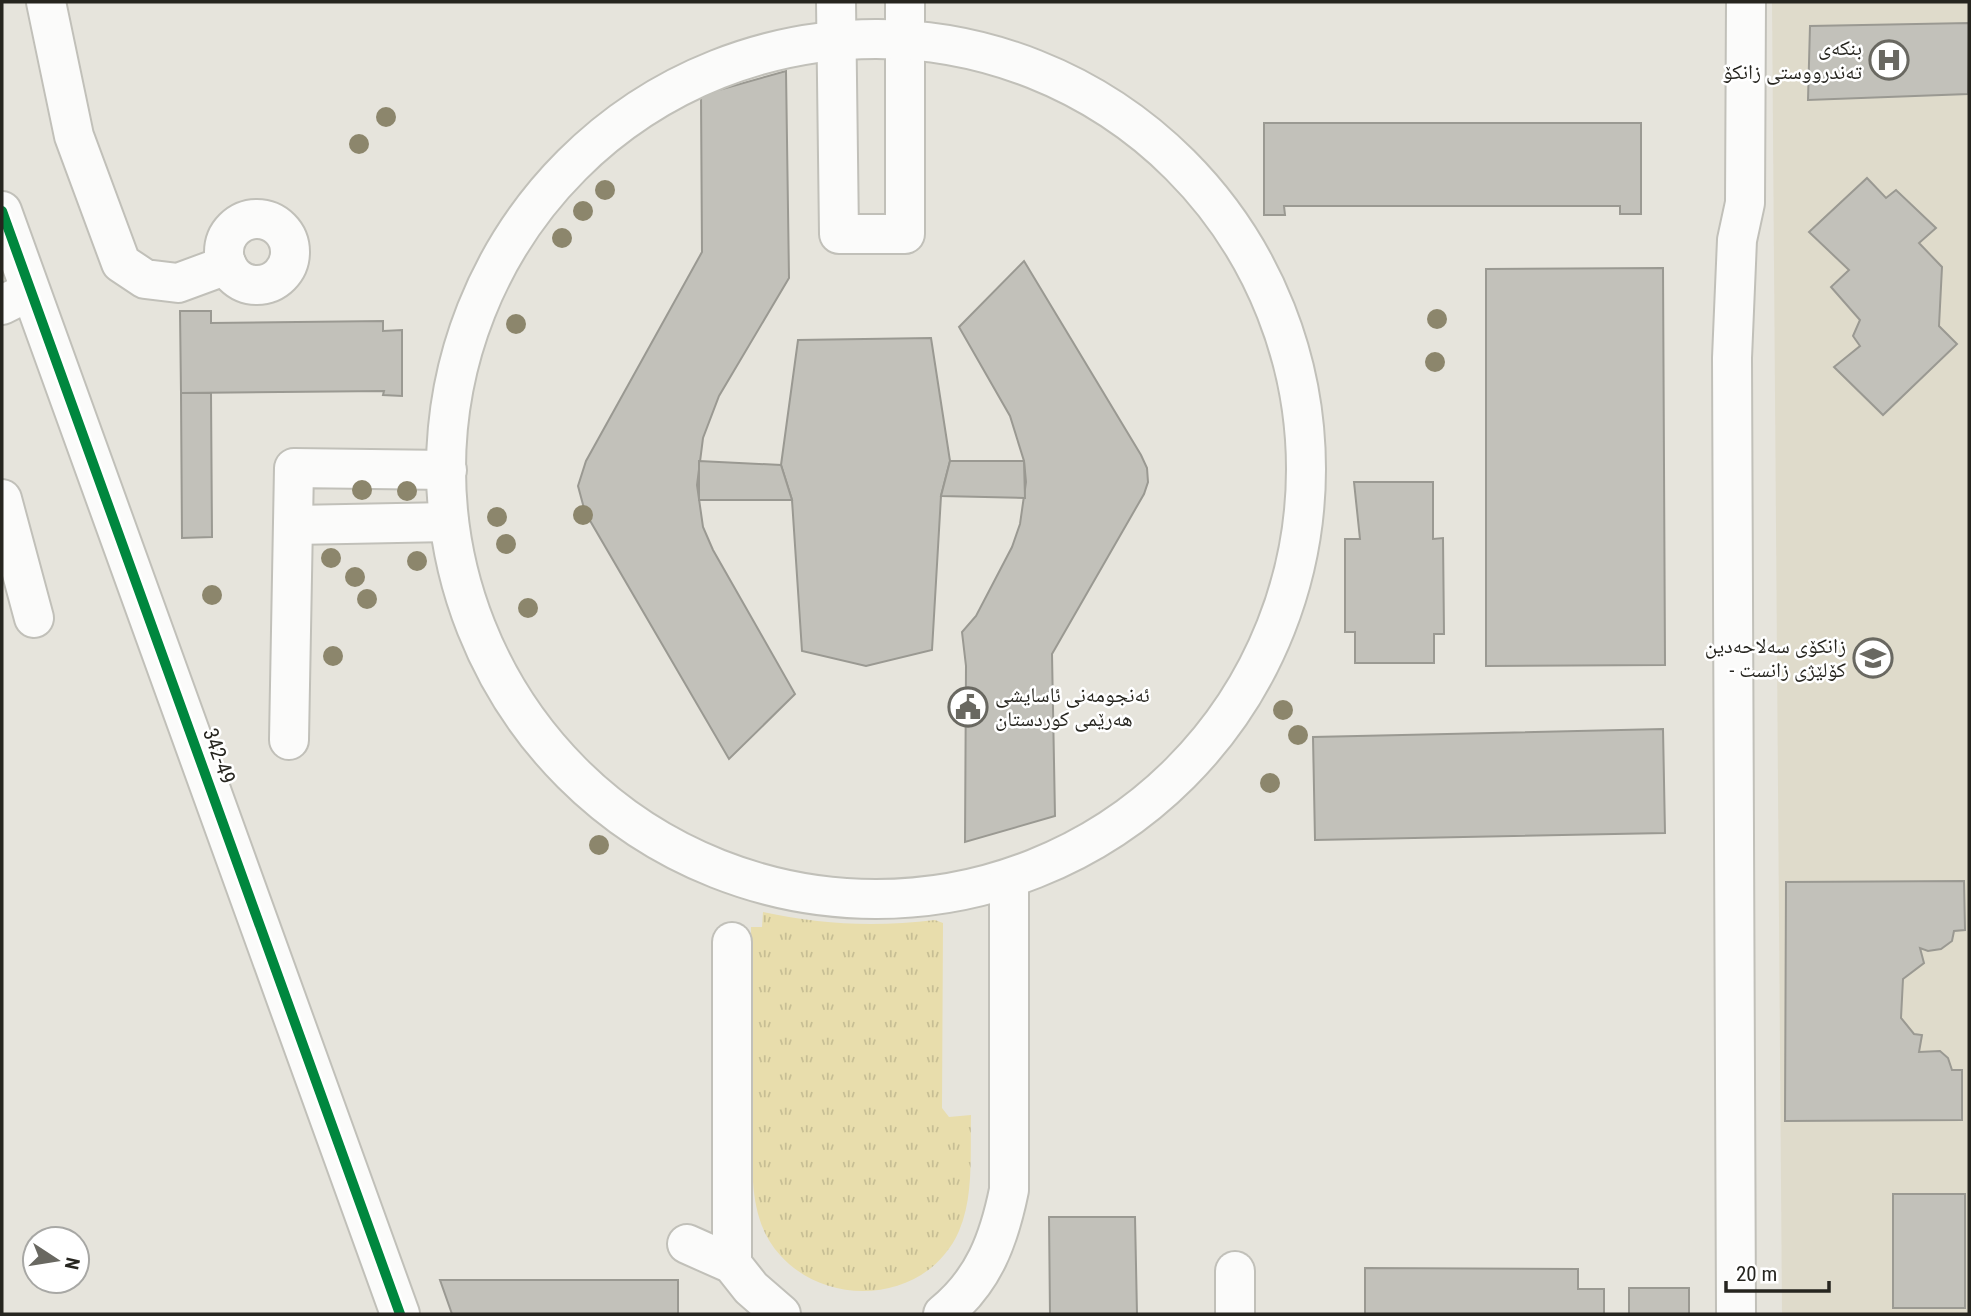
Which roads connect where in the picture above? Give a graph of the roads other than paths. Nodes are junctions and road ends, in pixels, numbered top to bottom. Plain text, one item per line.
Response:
1 (46, 2) edge
2 (836, 2) edge
3 (1746, 2) edge
4 (905, 20) edge
5 (836, 40) junction
6 (2, 211) edge
7 (227, 265) dead end
8 (16, 298) edge
9 (447, 470) junction
10 (2, 499) edge
11 (449, 522) junction
12 (294, 525) junction
13 (34, 618) dead end
14 (289, 740) dead end
15 (1009, 879) junction
16 (732, 942) dead end
17 (687, 1244) dead end
18 (732, 1264) junction
19 (1235, 1271) dead end
20 (400, 1314) edge
21 (781, 1314) edge
22 (943, 1314) edge
23 (1235, 1314) edge
24 (1736, 1314) edge

1 - 7 street
2 - 5 street
3 - 24 street
4 - 5 street
4 - 5 street
4 - 15 street
5 - 9 street
6 - 8 street, 342-49
8 - 20 street, 342-49
9 - 11 street
9 - 12 street
10 - 13 street
11 - 12 street
11 - 15 street
12 - 14 street
15 - 22 street
16 - 18 street
17 - 18 street
18 - 21 street
19 - 23 street

